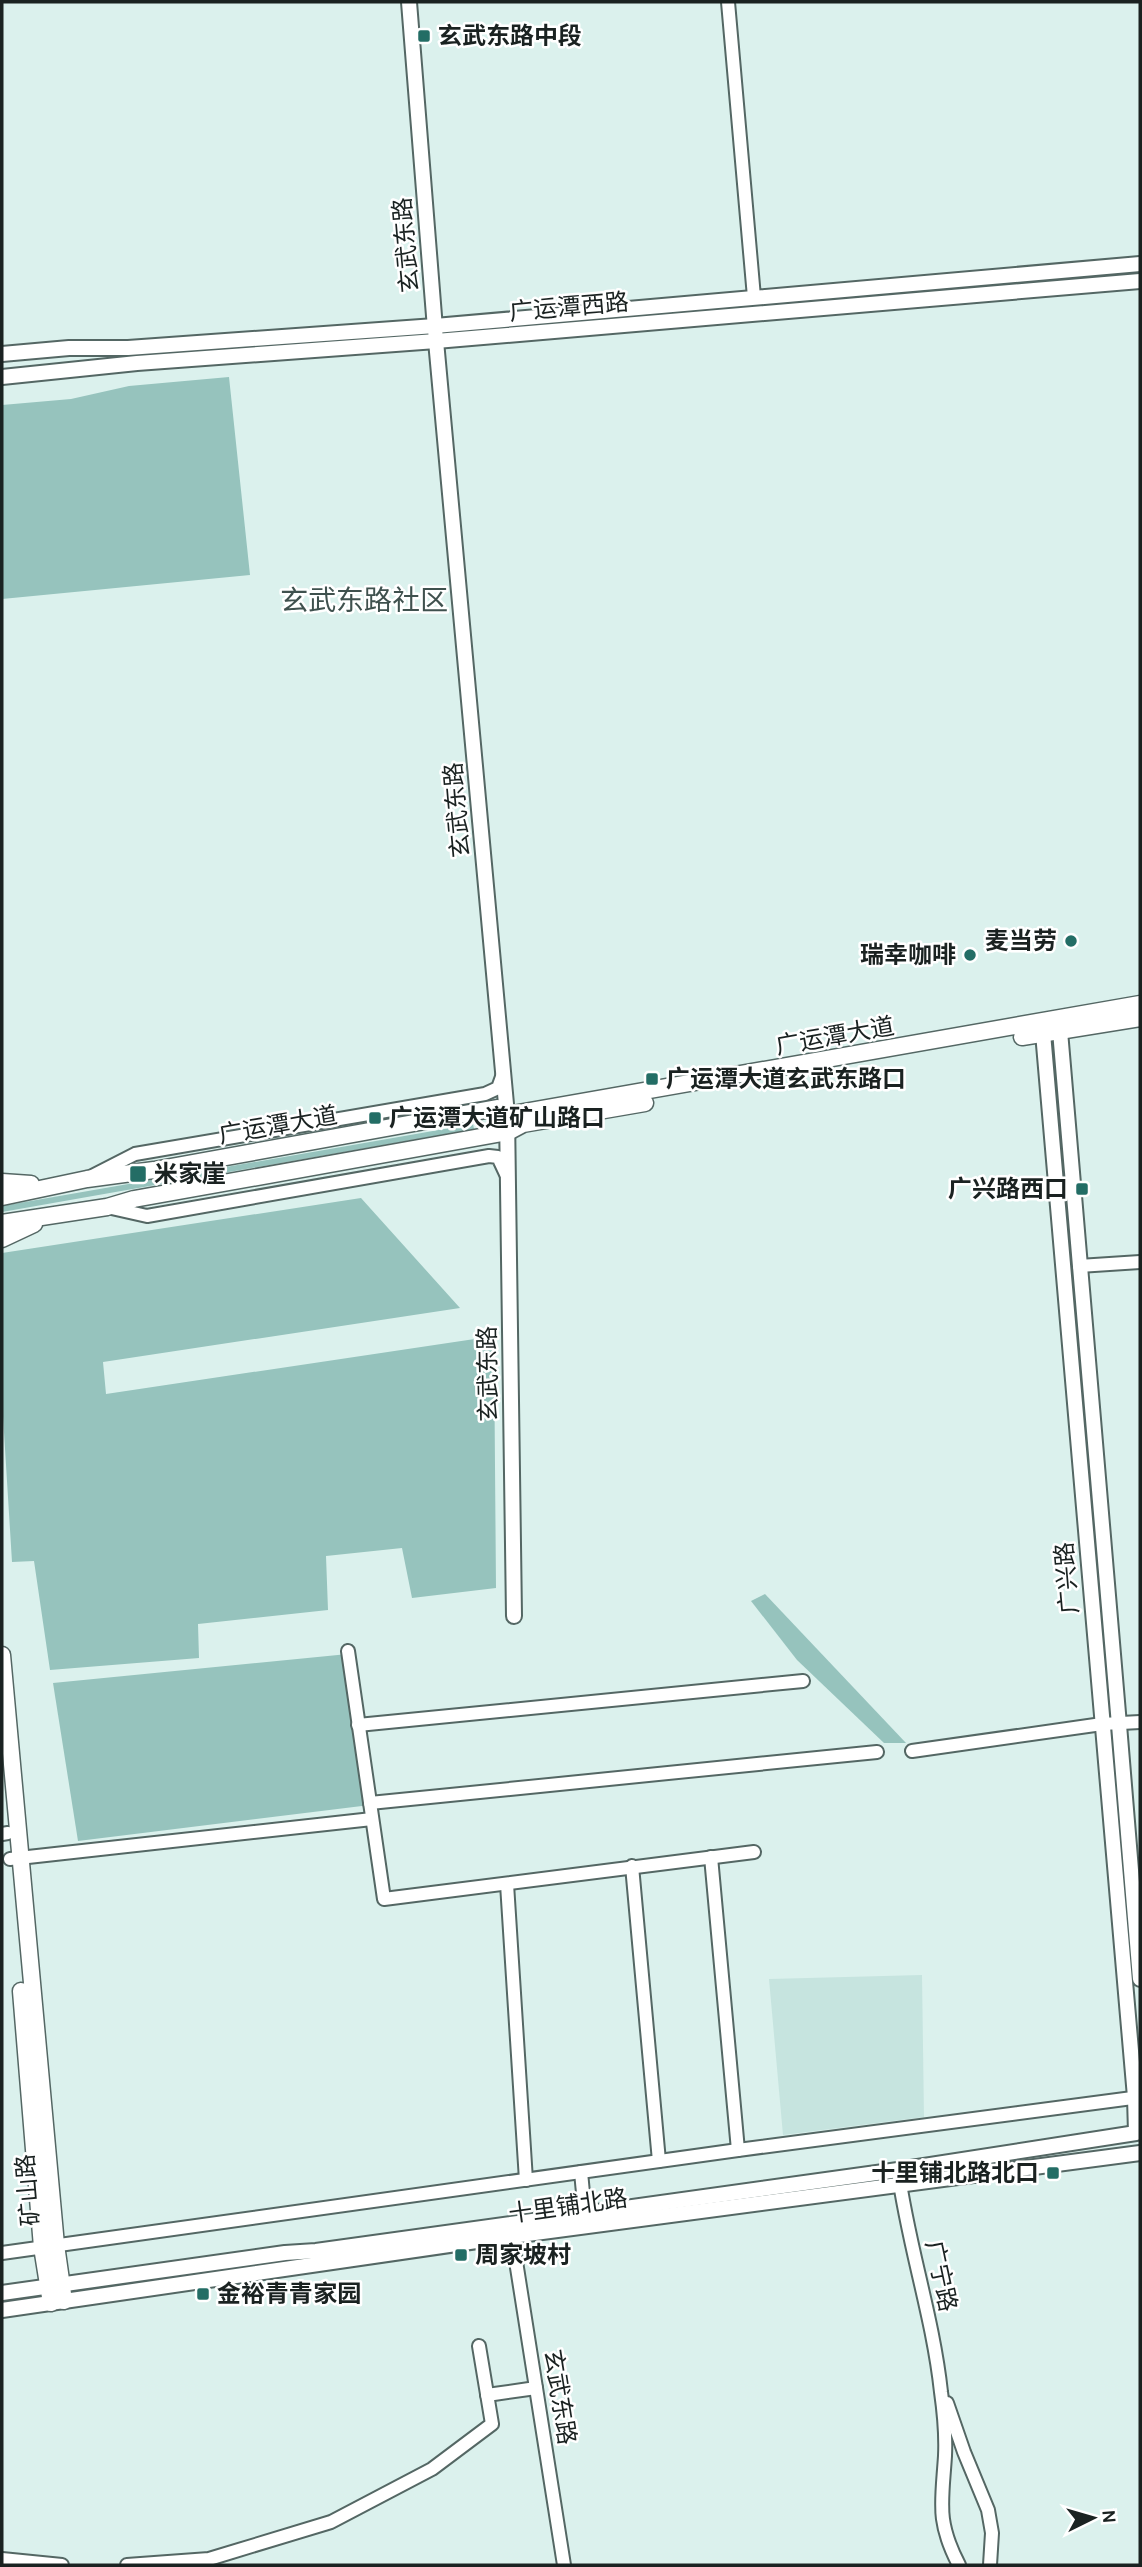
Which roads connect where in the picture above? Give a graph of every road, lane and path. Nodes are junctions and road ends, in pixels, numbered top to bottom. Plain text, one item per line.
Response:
1 (409, 2) edge
2 (728, 2) edge
3 (1140, 264) edge
4 (1140, 281) edge
5 (754, 298) junction
6 (436, 333) junction
7 (2, 354) edge
8 (2, 377) edge
9 (1140, 1004) edge
10 (1140, 1018) edge
11 (1054, 1026) junction
12 (503, 1070) junction
13 (508, 1115) junction
14 (508, 1132) junction
15 (337, 1164) junction
16 (387, 1174) junction
17 (87, 1178) junction
18 (2, 1182) edge
19 (51, 1185) junction
20 (508, 1188) junction
21 (2, 1196) edge
22 (107, 1207) junction
23 (60, 1215) junction
24 (2, 1223) edge
25 (2, 1240) edge
26 (1140, 1262) edge
27 (1079, 1266) junction
28 (513, 1616) dead end
29 (348, 1651) dead end
30 (2, 1656) edge
31 (803, 1681) dead end
32 (1140, 1722) edge
33 (1102, 1724) junction
34 (1120, 1724) junction
35 (358, 1725) junction
36 (912, 1751) dead end
37 (877, 1752) dead end
38 (2, 1762) edge
39 (370, 1803) junction
40 (372, 1819) junction
41 (5, 1834) edge
42 (754, 1852) dead end
43 (711, 1857) junction
44 (15, 1858) junction
45 (632, 1866) junction
46 (507, 1884) junction
47 (1140, 1979) edge
48 (1137, 2097) edge
49 (1138, 2136) edge
50 (738, 2150) junction
51 (1140, 2153) edge
52 (659, 2161) junction
53 (581, 2172) junction
54 (899, 2177) junction
55 (526, 2180) junction
56 (585, 2214) junction
57 (512, 2236) junction
58 (49, 2246) junction
59 (2, 2253) edge
60 (55, 2284) junction
61 (2, 2292) edge
62 (57, 2302) junction
63 (2, 2310) edge
64 (479, 2346) dead end
65 (536, 2388) junction
66 (941, 2390) junction
67 (487, 2395) junction
68 (2, 2559) edge
69 (62, 2565) edge
70 (128, 2565) edge
71 (564, 2565) edge
72 (959, 2565) edge
73 (990, 2565) edge

1 - 6 street, 玄武东路
2 - 5 street
3 - 5 street, 广运潭西路
4 - 6 street, 广运潭西路
5 - 6 street, 广运潭西路
6 - 7 street, 广运潭西路
6 - 8 street, 广运潭西路
6 - 12 street, 玄武东路
9 - 11 main road, 广运潭大道
10 - 11 main road, 广运潭大道
11 - 13 main road, 广运潭大道
11 - 14 main road, 广运潭大道
11 - 27 street, 广兴路
11 - 33 street, 广兴路
12 - 13 street, 玄武东路
12 - 17 street
13 - 14 street, 玄武东路
13 - 17 main road, 广运潭大道
14 - 15 main road, 广运潭大道
14 - 20 street, 玄武东路
15 - 16 street
15 - 22 main road, 广运潭大道
16 - 20 street
16 - 22 street
17 - 19 main road, 广运潭大道
18 - 19 main road
19 - 21 main road, 广运潭大道
20 - 28 street, 玄武东路
22 - 23 main road, 广运潭大道
23 - 24 main road, 广运潭大道
23 - 25 main road
26 - 27 street
27 - 34 street, 广兴路
29 - 35 street
30 - 44 main road, 矿山路
31 - 35 street
32 - 34 street
33 - 34 street
33 - 36 street
33 - 48 street, 广兴路
34 - 47 street, 广兴路
35 - 39 street
37 - 39 street
38 - 41 main road, 矿山路
39 - 40 street
40 - 44 street
40 - 46 street
41 - 44 main road, 矿山路
42 - 43 street
43 - 45 street
43 - 50 street
44 - 58 main road, 矿山路
45 - 46 street
45 - 52 street
46 - 55 street
48 - 49 street, 广兴路
48 - 50 street
49 - 54 street, 十里铺北路
50 - 52 street
51 - 54 street, 十里铺北路
52 - 53 street
53 - 55 street
53 - 56 street
54 - 56 street, 十里铺北路
54 - 57 street, 十里铺北路
54 - 66 street, 广宁路
55 - 58 street
56 - 60 street, 十里铺北路
57 - 62 street, 十里铺北路
57 - 65 street, 玄武东路
58 - 59 street
58 - 60 main road, 矿山路
60 - 61 street, 十里铺北路
60 - 62 main road, 矿山路
62 - 63 street, 十里铺北路
64 - 67 street
65 - 67 street
65 - 71 street, 玄武东路
66 - 72 street, 广宁路
66 - 73 street, 广宁路
67 - 70 street
68 - 69 street

